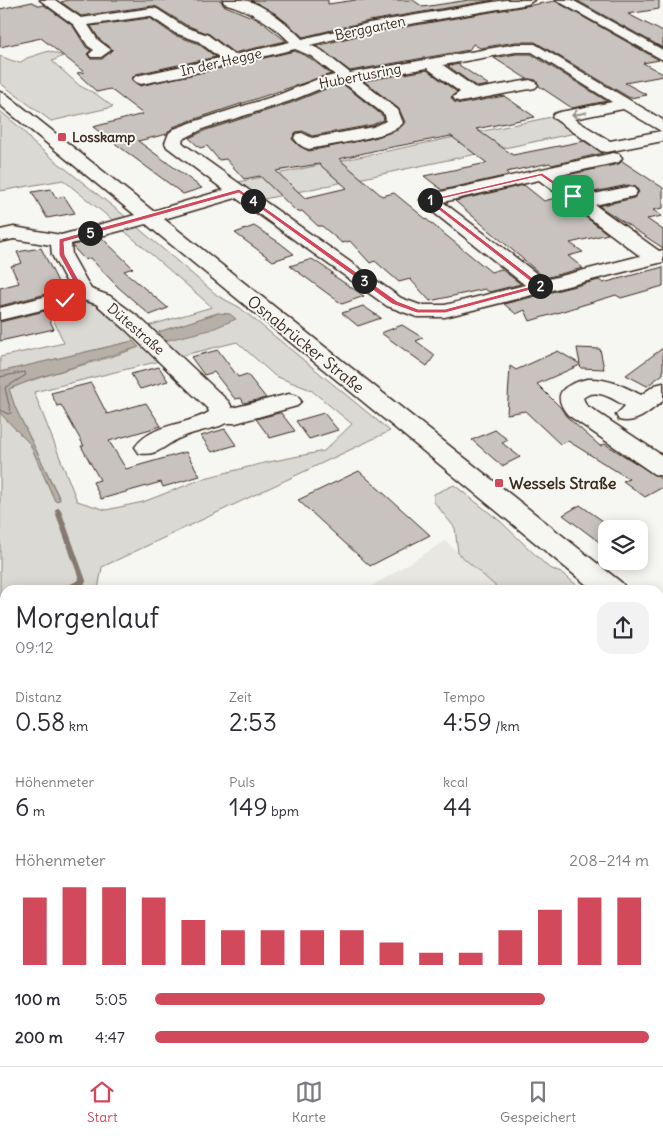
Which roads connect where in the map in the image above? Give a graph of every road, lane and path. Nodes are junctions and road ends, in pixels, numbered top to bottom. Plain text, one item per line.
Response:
1 (46, 0) edge
2 (228, 0) edge
3 (463, 0) edge
4 (528, 0) edge
5 (562, 0) edge
6 (476, 9) junction
7 (80, 22) junction
8 (300, 44) junction
9 (96, 54) dead end
10 (663, 56) edge
11 (231, 60) junction
12 (430, 63) junction
13 (346, 77) junction
14 (141, 79) dead end
15 (530, 85) dead end
16 (0, 97) edge
17 (626, 104) junction
18 (663, 112) edge
19 (644, 116) junction
20 (163, 122) dead end
21 (663, 127) edge
22 (180, 133) junction
23 (663, 136) edge
24 (302, 138) dead end
25 (614, 158) dead end
26 (542, 174) junction
27 (239, 191) junction
28 (628, 192) dead end
29 (582, 202) junction
30 (148, 217) junction
31 (0, 236) edge
32 (61, 241) junction
33 (659, 257) edge
34 (540, 286) junction
35 (83, 293) junction
36 (0, 314) edge
37 (663, 390) edge
38 (289, 401) dead end
39 (642, 405) junction
40 (221, 415) junction
41 (607, 430) junction
42 (148, 447) dead end
43 (663, 468) edge
44 (606, 585) edge

1 - 7 street
2 - 8 street
3 - 6 street
4 - 6 street, Berggarten
5 - 10 street
6 - 8 street, Berggarten
7 - 9 street
7 - 11 street
8 - 11 street, In der Hegge
8 - 13 street
11 - 14 street, In der Hegge
12 - 13 street, Hubertusring
12 - 15 street
12 - 17 street, Hubertusring
13 - 22 street, Hubertusring
13 - 24 street
16 - 30 street, Osnabrücker Straße
17 - 19 street, Hubertusring
17 -> 23 street
18 - 19 street
19 - 21 street, Hubertusring
20 - 22 street
22 - 27 street
25 - 26 street
26 - 29 street
26 - 34 street
27 - 30 street
27 - 34 street
28 - 29 street
29 - 33 street
30 - 32 street
30 - 44 street, Osnabrücker Straße
31 - 32 street
32 - 35 street
33 - 34 street
35 - 36 street
35 - 40 street, Dütestraße
37 - 39 street
38 - 40 street
39 - 41 street
39 - 41 street
40 - 42 street
41 - 43 street

